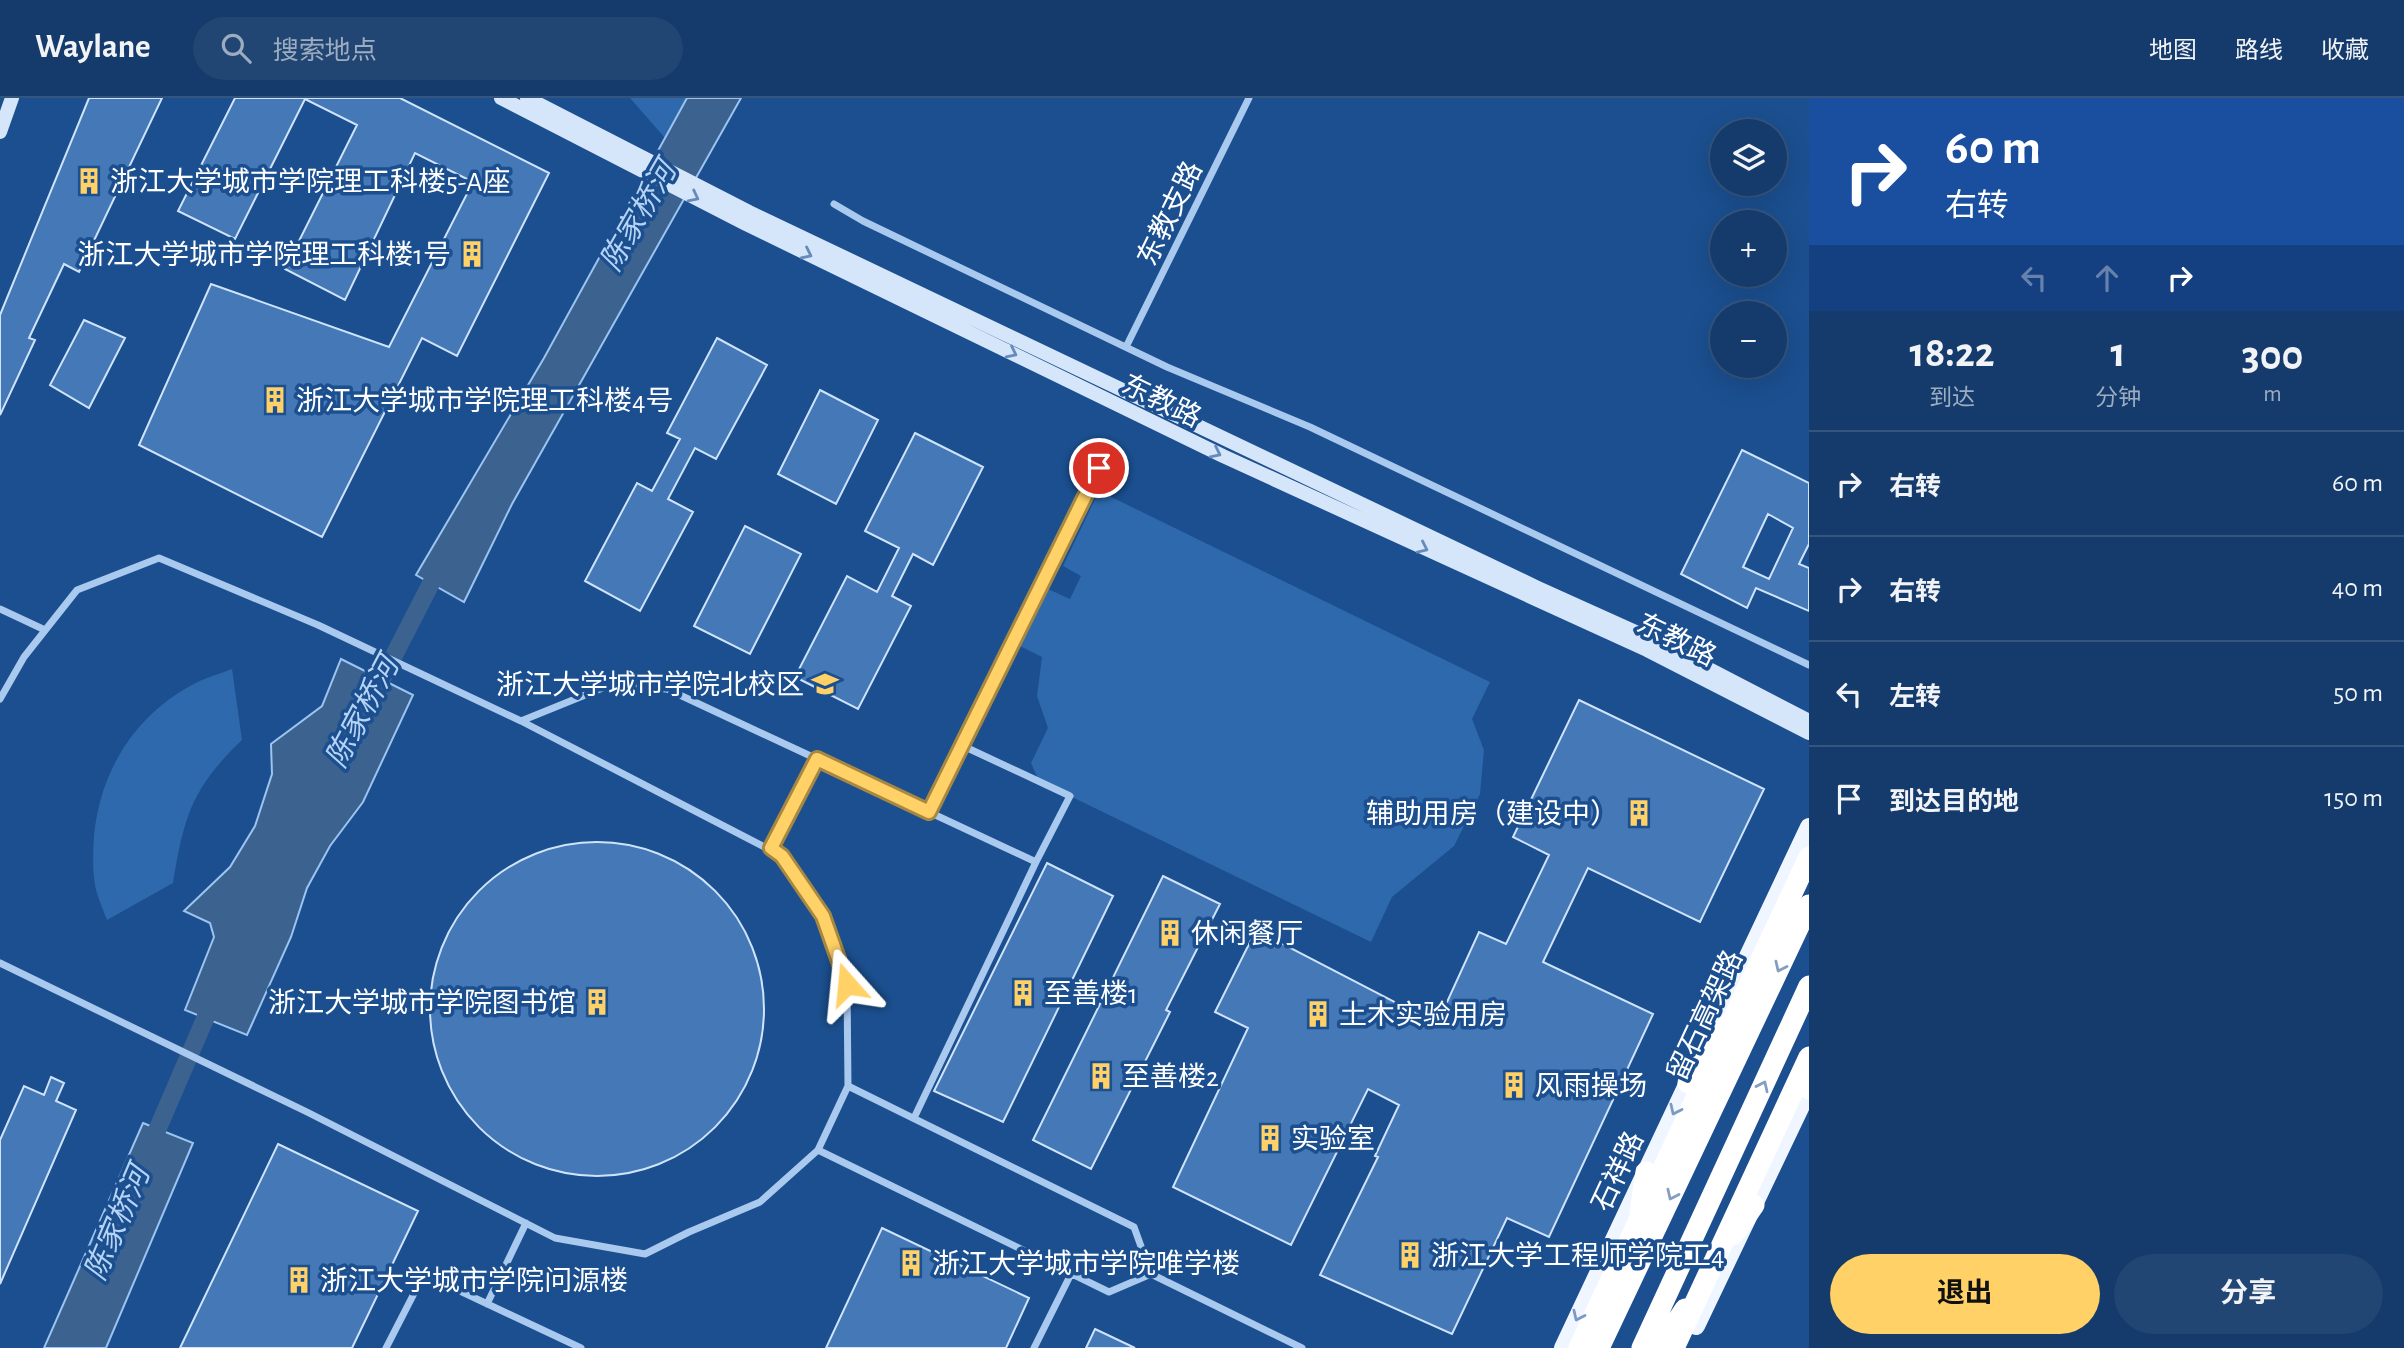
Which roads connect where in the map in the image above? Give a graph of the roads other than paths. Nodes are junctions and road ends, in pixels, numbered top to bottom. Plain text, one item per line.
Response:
1 (12, 98) edge
2 (500, 98) edge
3 (527, 98) edge
4 (1249, 98) edge
5 (0, 132) edge
6 (593, 138) junction
7 (834, 204) dead end
8 (747, 218) junction
9 (1126, 347) junction
10 (1099, 468) dead end
11 (0, 609) edge
12 (45, 630) junction
13 (1809, 665) edge
14 (0, 699) edge
15 (521, 721) junction
16 (1809, 721) edge
17 (1809, 733) edge
18 (961, 745) junction
19 (817, 759) junction
20 (929, 812) junction
21 (1809, 827) edge
22 (771, 848) junction
23 (1809, 858) edge
24 (1036, 862) junction
25 (1809, 878) edge
26 (1809, 905) edge
27 (0, 963) edge
28 (1809, 986) edge
29 (1809, 1057) edge
30 (1688, 1083) junction
31 (848, 1086) junction
32 (1809, 1089) edge
33 (914, 1118) junction
34 (818, 1150) junction
35 (1646, 1172) junction
36 (1754, 1205) junction
37 (526, 1223) junction
38 (1071, 1274) junction
39 (1151, 1274) junction
40 (487, 1304) junction
41 (386, 1348) edge
42 (581, 1348) edge
43 (1034, 1348) edge
44 (1302, 1348) edge
45 (1563, 1348) edge
46 (1579, 1348) edge
47 (1590, 1348) edge
48 (1599, 1348) edge
49 (1642, 1348) edge
50 (1659, 1348) edge
51 (1674, 1348) edge
52 (1685, 1348) edge

1 - 5 street
2 - 6 street, 东教路
3 - 6 street, 东教路
4 - 9 street, 东教支路
6 - 8 street, 东教路
7 - 9 street
8 - 16 street, 东教路
8 -> 17 street, 东教路
9 - 13 street
10 - 18 street
11 - 12 street
12 - 14 street
12 - 15 street
15 - 19 street
15 - 22 street
18 - 20 street
18 - 24 street
19 - 20 street
19 - 22 street
20 - 24 street
21 - 30 main road, 石祥路
22 - 31 street
23 - 46 highway, 留石高架路, bridge
24 - 33 street
25 - 30 highway
26 -> 48 highway, 留石高架路
27 - 37 street
49 -> 28 highway
29 - 51 highway, bridge
30 -> 35 main road, 石祥路
31 - 33 street
31 - 34 street
32 - 36 main road
33 - 39 street
34 - 37 street
34 - 38 street
35 -> 45 main road, 石祥路
35 - 47 highway
36 - 50 highway
36 - 52 main road
37 - 40 street
38 - 39 street
38 - 43 street
39 - 44 street
40 - 41 street
40 - 42 street

